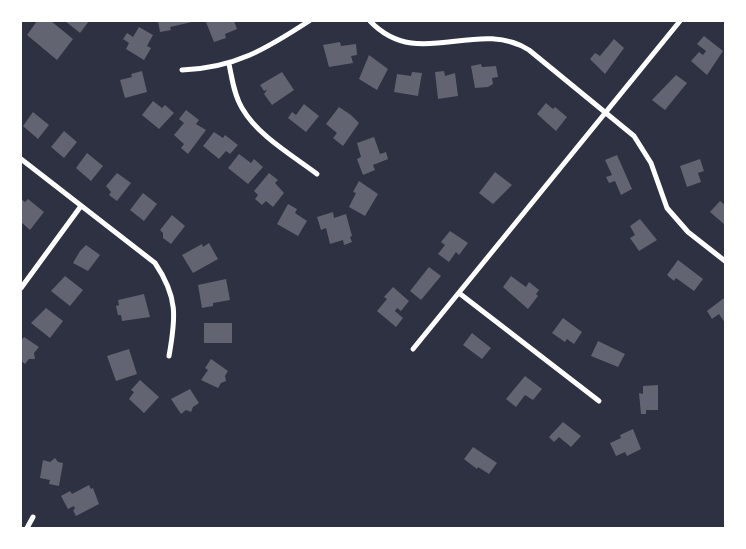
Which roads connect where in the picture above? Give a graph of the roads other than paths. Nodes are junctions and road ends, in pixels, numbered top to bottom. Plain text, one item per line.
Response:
1 (309, 21) edge
2 (370, 21) edge
3 (680, 21) edge
4 (229, 64) junction
5 (182, 70) dead end
6 (606, 112) junction
7 (21, 159) edge
8 (317, 174) dead end
9 (81, 206) junction
10 (725, 261) edge
11 (21, 288) edge
12 (459, 292) junction
13 (413, 349) dead end
14 (169, 356) dead end
15 (599, 401) dead end
16 (33, 517) dead end
17 (27, 528) edge

1 - 4 street
2 - 6 street
3 - 6 street
4 - 5 street
4 - 8 street
6 - 10 street
6 - 12 street
7 - 9 street
9 - 11 street
9 - 14 street
12 - 13 street
12 - 15 street
16 - 17 street

